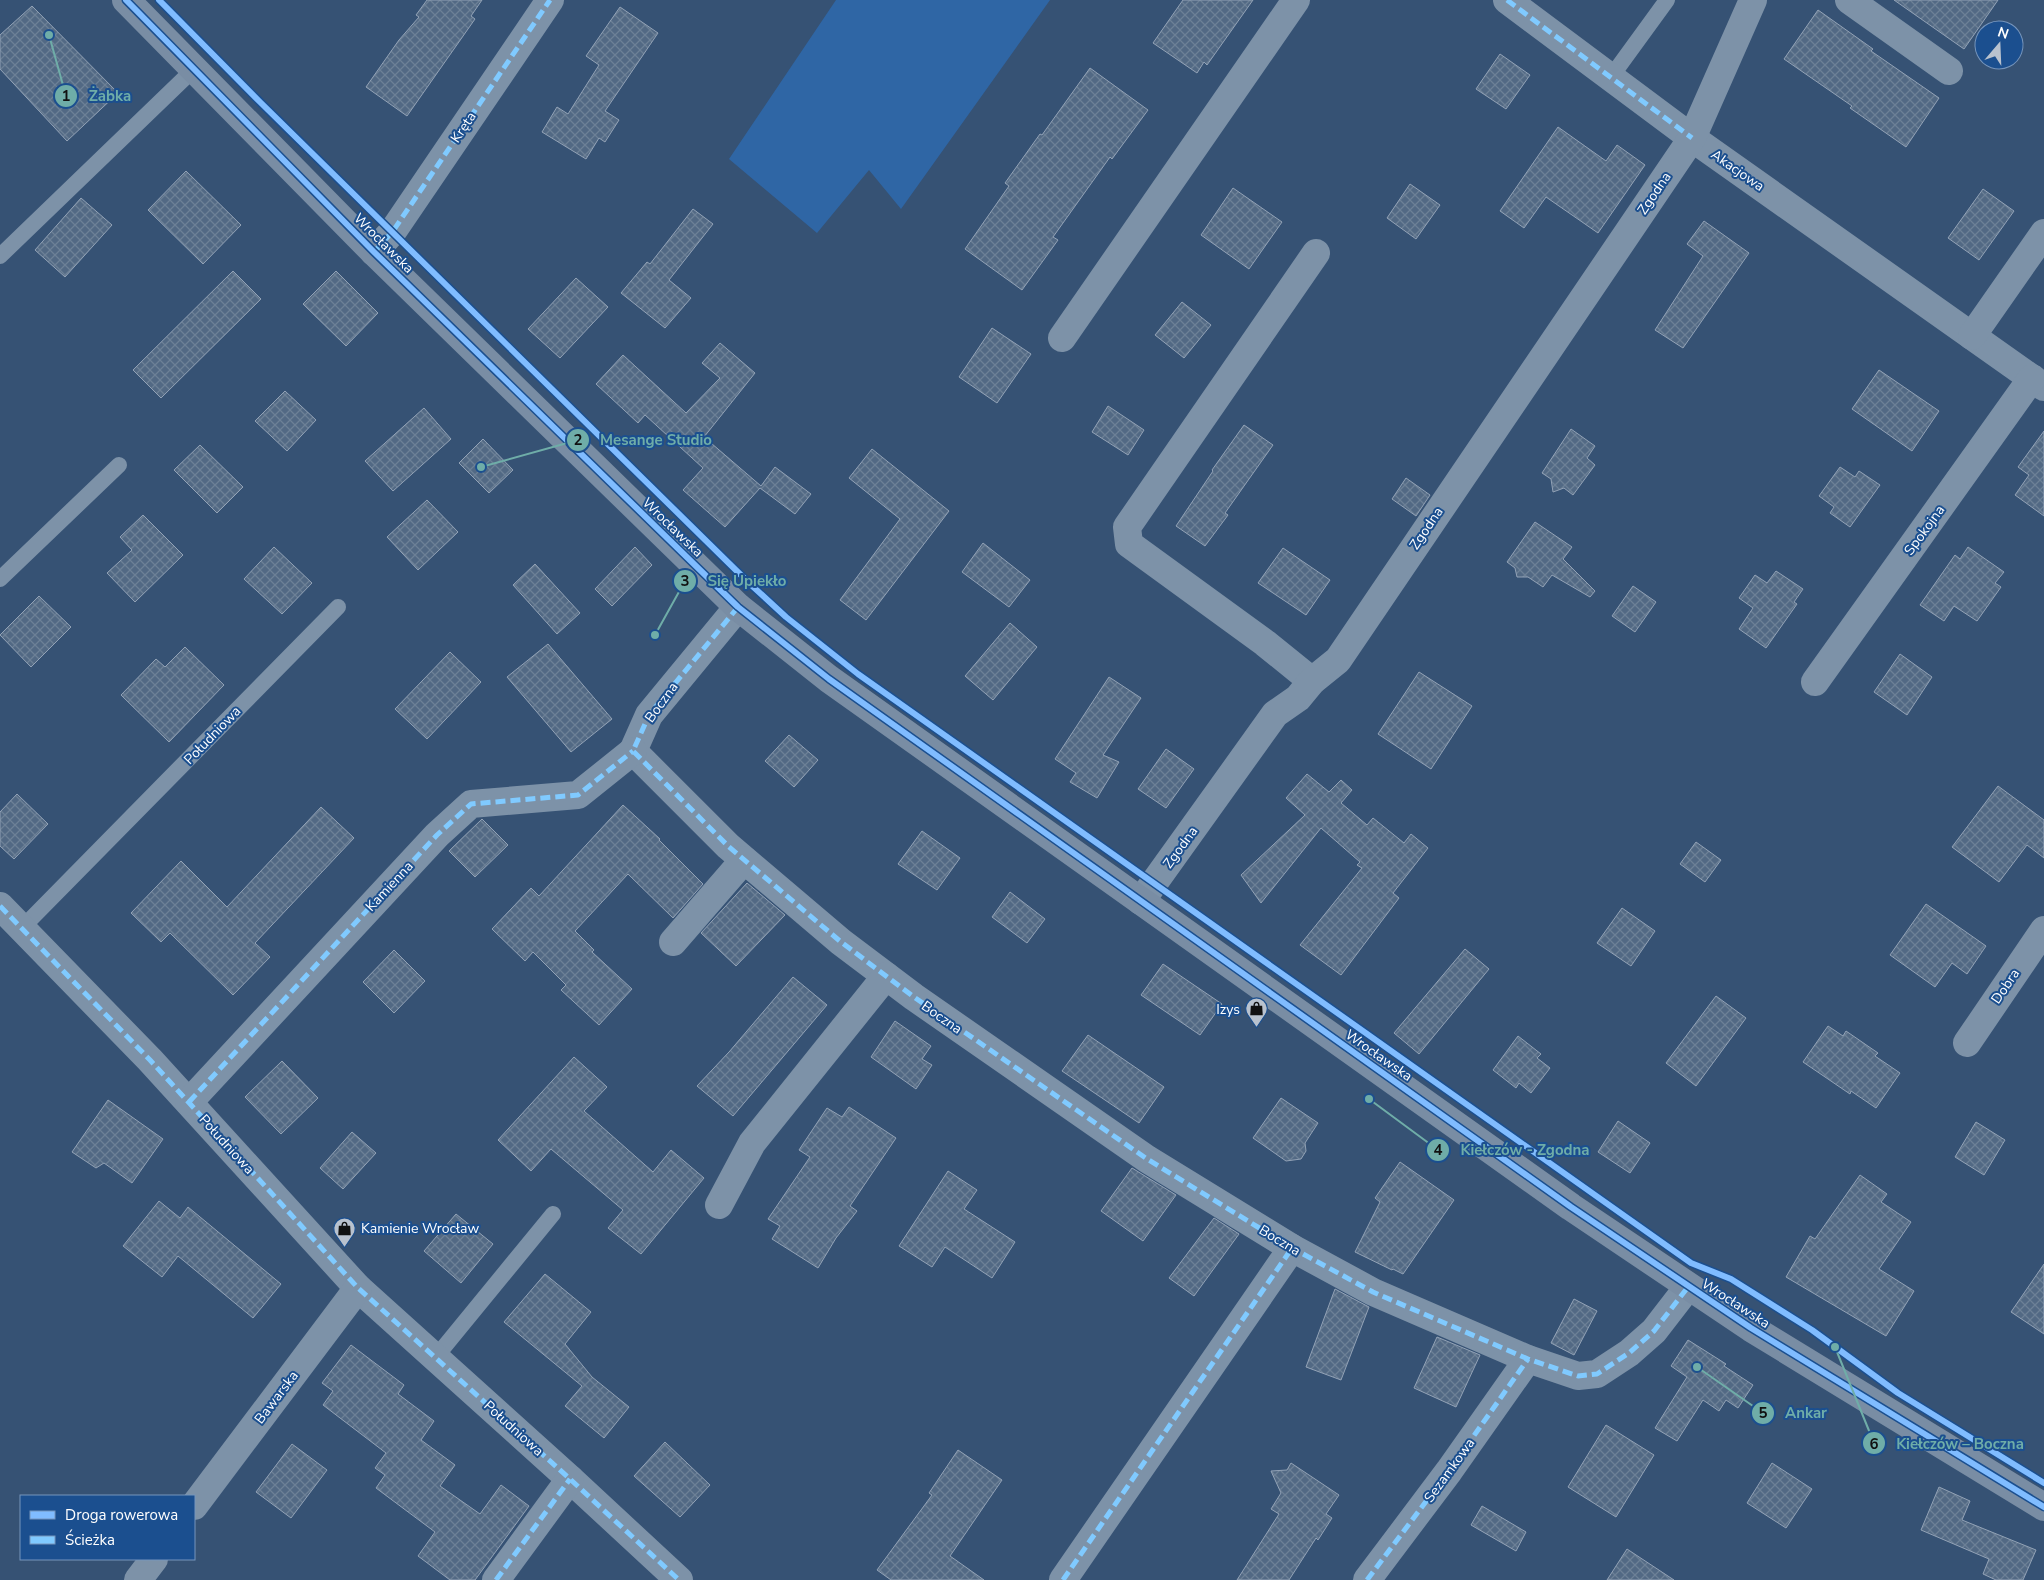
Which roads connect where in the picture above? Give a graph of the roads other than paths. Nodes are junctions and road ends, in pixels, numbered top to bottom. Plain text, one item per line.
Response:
1 (126, 0) edge
2 (550, 0) edge
3 (1296, 0) edge
4 (1507, 0) edge
5 (1667, 0) edge
6 (1753, 0) edge
7 (1849, 0) edge
8 (194, 69) junction
9 (1949, 71) dead end
10 (1611, 77) junction
11 (1692, 138) junction
12 (2044, 233) edge
13 (374, 252) junction
14 (1316, 253) dead end
15 (0, 256) edge
16 (1972, 336) junction
17 (1062, 338) dead end
18 (2038, 382) edge
19 (119, 465) dead end
20 (0, 579) edge
21 (738, 606) junction
22 (338, 607) dead end
23 (1312, 681) junction
24 (1815, 682) dead end
25 (633, 751) junction
26 (744, 860) junction
27 (1141, 901) junction
28 (0, 906) edge
29 (22, 928) junction
30 (2044, 930) edge
31 (673, 942) dead end
32 (886, 976) junction
33 (1967, 1043) dead end
34 (189, 1102) junction
35 (719, 1205) dead end
36 (553, 1214) dead end
37 (1292, 1248) junction
38 (1688, 1287) junction
39 (358, 1288) junction
40 (435, 1358) junction
41 (1528, 1359) junction
42 (570, 1479) junction
43 (195, 1505) edge
44 (2044, 1507) edge
45 (153, 1560) edge
46 (138, 1580) edge
47 (496, 1580) edge
48 (679, 1580) edge
49 (1063, 1580) edge
50 (1367, 1580) edge

1 - 8 street, Wrocławska
2 - 13 street, Kręta
3 - 17 street
4 - 10 street, Akacjowa
5 - 10 lane
6 - 11 street, Zgodna
7 - 9 street
8 - 13 street, Wrocławska
8 - 15 lane
10 - 11 street, Akacjowa
11 - 16 street, Akacjowa
11 - 23 street, Zgodna
12 - 16 street
13 - 21 street, Wrocławska
14 - 23 street
16 - 18 street, Akacjowa
18 - 24 street, Spokojna
19 - 20 lane
21 - 25 street, Boczna
21 - 27 street, Wrocławska
22 - 29 lane, Południowa
23 - 27 street, Zgodna
25 - 26 street, Boczna
25 - 34 street, Kamienna
26 - 31 street
26 - 32 street, Boczna
27 - 38 street, Wrocławska
28 - 29 street, Południowa
29 - 34 street, Południowa
30 - 33 street, Dobra
32 - 35 street
32 - 37 street, Boczna
34 - 39 street, Południowa
36 - 40 lane
37 - 41 street, Boczna
37 - 49 street
38 - 41 street, Boczna
38 - 44 street, Wrocławska
39 - 40 street, Południowa
39 - 43 street, Bawarska
40 - 42 street, Południowa
41 - 50 street, Sezamkowa
42 - 47 street
42 - 48 street, Południowa
45 - 46 street

